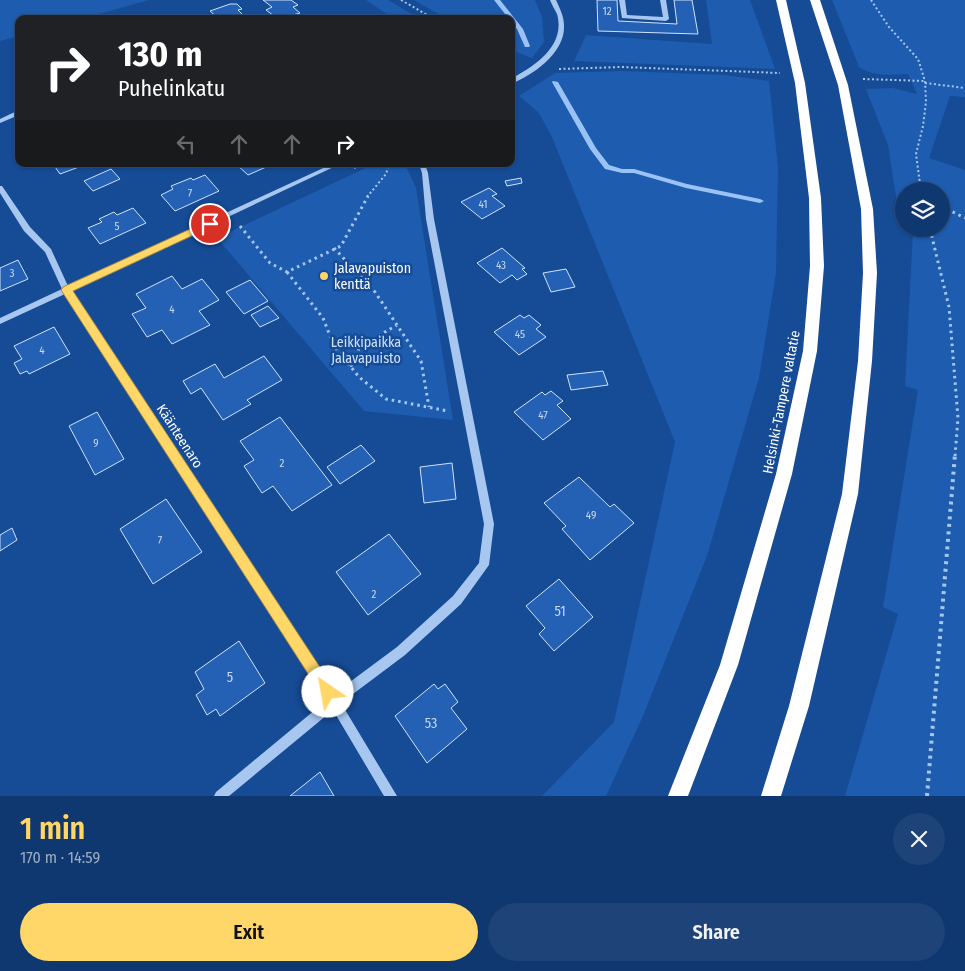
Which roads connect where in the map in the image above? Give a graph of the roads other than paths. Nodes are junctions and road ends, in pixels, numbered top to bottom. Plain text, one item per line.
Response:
1 (553, 0) edge
2 (562, 0) edge
3 (622, 0) edge
4 (663, 0) edge
5 (781, 0) edge
6 (816, 0) edge
7 (558, 9) junction
8 (515, 80) edge
9 (15, 114) edge
10 (0, 122) edge
11 (331, 167) edge
12 (423, 167) edge
13 (0, 188) edge
14 (66, 290) junction
15 (0, 321) edge
16 (334, 701) junction
17 (220, 796) edge
18 (391, 796) edge
19 (678, 796) edge
20 (772, 796) edge

1 - 7 street
2 - 7 street
3 - 4 street
5 - 19 highway, Helsinki-Tampere valtatie
6 - 20 highway
7 - 8 street
9 - 10 street
11 - 14 street
12 - 16 street
13 - 14 street, Käänteenaro
14 - 15 street
14 - 16 street, Käänteenaro
16 - 17 street
16 - 18 street, Käänteenaro

